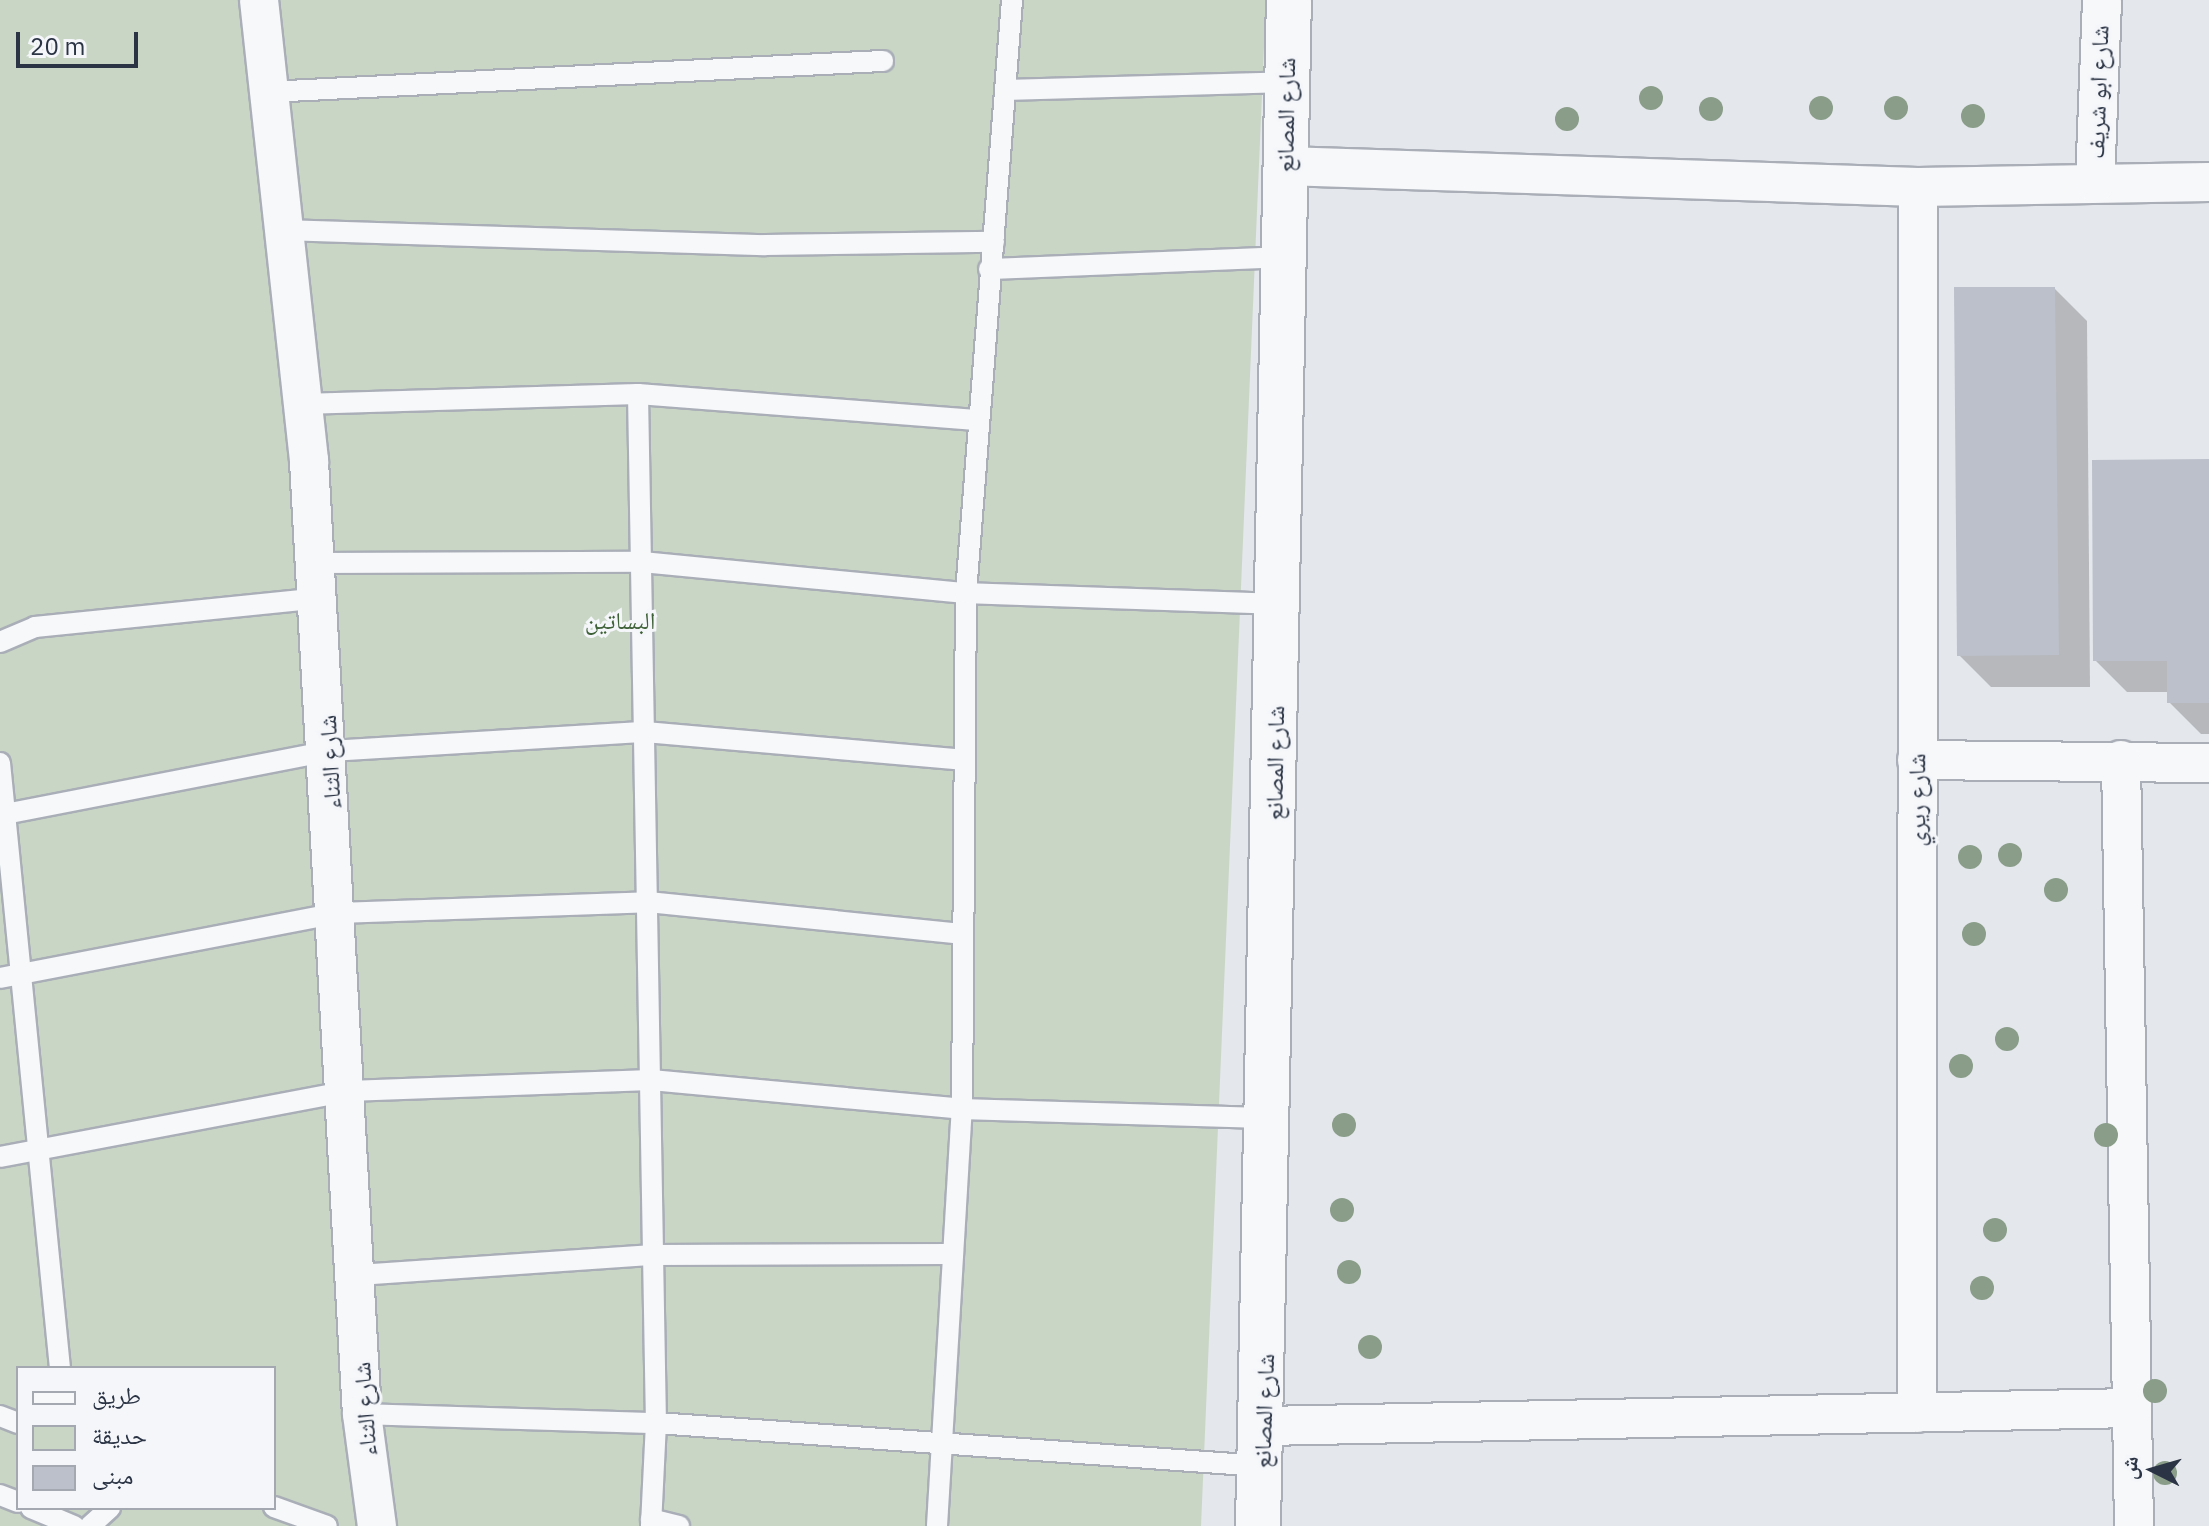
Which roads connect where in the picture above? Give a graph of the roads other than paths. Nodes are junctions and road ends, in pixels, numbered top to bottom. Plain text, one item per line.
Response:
1 (259, 0) edge
2 (1012, 0) edge
3 (1289, 0) edge
4 (2102, 0) edge
5 (883, 61) dead end
6 (1287, 82) junction
7 (1006, 90) junction
8 (268, 92) junction
9 (1285, 166) junction
10 (2209, 182) edge
11 (2095, 183) junction
12 (1918, 187) junction
13 (282, 230) junction
14 (994, 242) junction
15 (1283, 257) junction
16 (989, 269) junction
17 (638, 394) junction
18 (302, 404) junction
19 (976, 420) junction
20 (642, 562) junction
21 (318, 581) junction
22 (966, 593) junction
23 (1278, 604) junction
24 (0, 642) edge
25 (645, 732) junction
26 (330, 751) junction
27 (963, 760) junction
28 (1917, 760) junction
29 (2121, 760) junction
30 (0, 763) edge
31 (2209, 763) edge
32 (4, 814) edge
33 (648, 902) junction
34 (338, 913) junction
35 (961, 934) junction
36 (25, 973) junction
37 (0, 978) edge
38 (651, 1080) junction
39 (348, 1091) junction
40 (962, 1109) junction
41 (1270, 1118) junction
42 (44, 1150) junction
43 (0, 1157) edge
44 (953, 1254) junction
45 (653, 1255) junction
46 (358, 1275) junction
47 (60, 1366) edge
48 (2132, 1408) junction
49 (1917, 1413) junction
50 (362, 1414) junction
51 (656, 1423) junction
52 (1263, 1446) junction
53 (942, 1447) junction
54 (276, 1508) edge
55 (36, 1510) edge
56 (108, 1510) edge
57 (651, 1522) edge
58 (74, 1526) edge
59 (90, 1526) edge
60 (327, 1526) edge
61 (377, 1526) edge
62 (679, 1526) edge
63 (937, 1526) edge
64 (1258, 1526) edge
65 (2134, 1526) edge

1 - 8 street, شارع الثناء
2 - 7 lane
3 - 6 street, شارع المصانع
4 - 11 street, شارع ابو شريف
5 - 8 lane
6 - 7 lane
6 - 9 street, شارع المصانع
7 - 14 lane
8 - 13 street, شارع الثناء
9 - 12 street
9 - 15 street, شارع المصانع
10 - 11 street
11 - 12 street
12 - 28 street, شارع ريري
13 - 14 lane
13 - 18 street, شارع الثناء
14 - 16 lane
15 - 16 lane
15 - 23 street, شارع المصانع
16 - 19 lane
17 - 18 lane
17 - 19 lane
17 - 20 lane
18 - 21 street, شارع الثناء
19 - 22 lane
20 - 21 lane
20 - 22 lane
20 - 25 lane
21 - 24 lane
21 - 26 street, شارع الثناء
22 - 23 lane
22 - 27 lane
23 - 41 street, شارع المصانع
25 - 26 lane
25 - 27 lane
25 - 33 lane
26 - 32 lane
26 - 34 street, شارع الثناء
27 - 35 lane
28 - 29 street
28 - 49 street, شارع ريري
29 - 31 street
29 - 48 street
30 - 32 lane
32 - 36 lane
33 - 34 lane
33 - 35 lane
33 - 38 lane
34 - 36 lane
34 - 39 street, شارع الثناء
35 - 40 lane
36 - 37 lane
36 - 42 lane
38 - 39 lane
38 - 40 lane
38 - 45 lane
39 - 42 lane
39 - 46 street, شارع الثناء
40 - 41 lane
40 - 44 lane
41 - 52 street, شارع المصانع
42 - 43 lane
42 - 47 lane
44 - 45 lane
44 - 53 lane
45 - 46 lane
45 - 51 lane
46 - 50 street, شارع الثناء
48 - 49 street
48 - 65 street
49 - 52 street
50 - 51 lane
50 - 61 street, شارع الثناء
51 - 53 lane
51 - 57 lane
52 - 53 lane
52 - 64 street, شارع المصانع
53 - 63 lane
54 - 60 lane
55 - 58 lane
56 - 59 lane
57 - 62 lane

